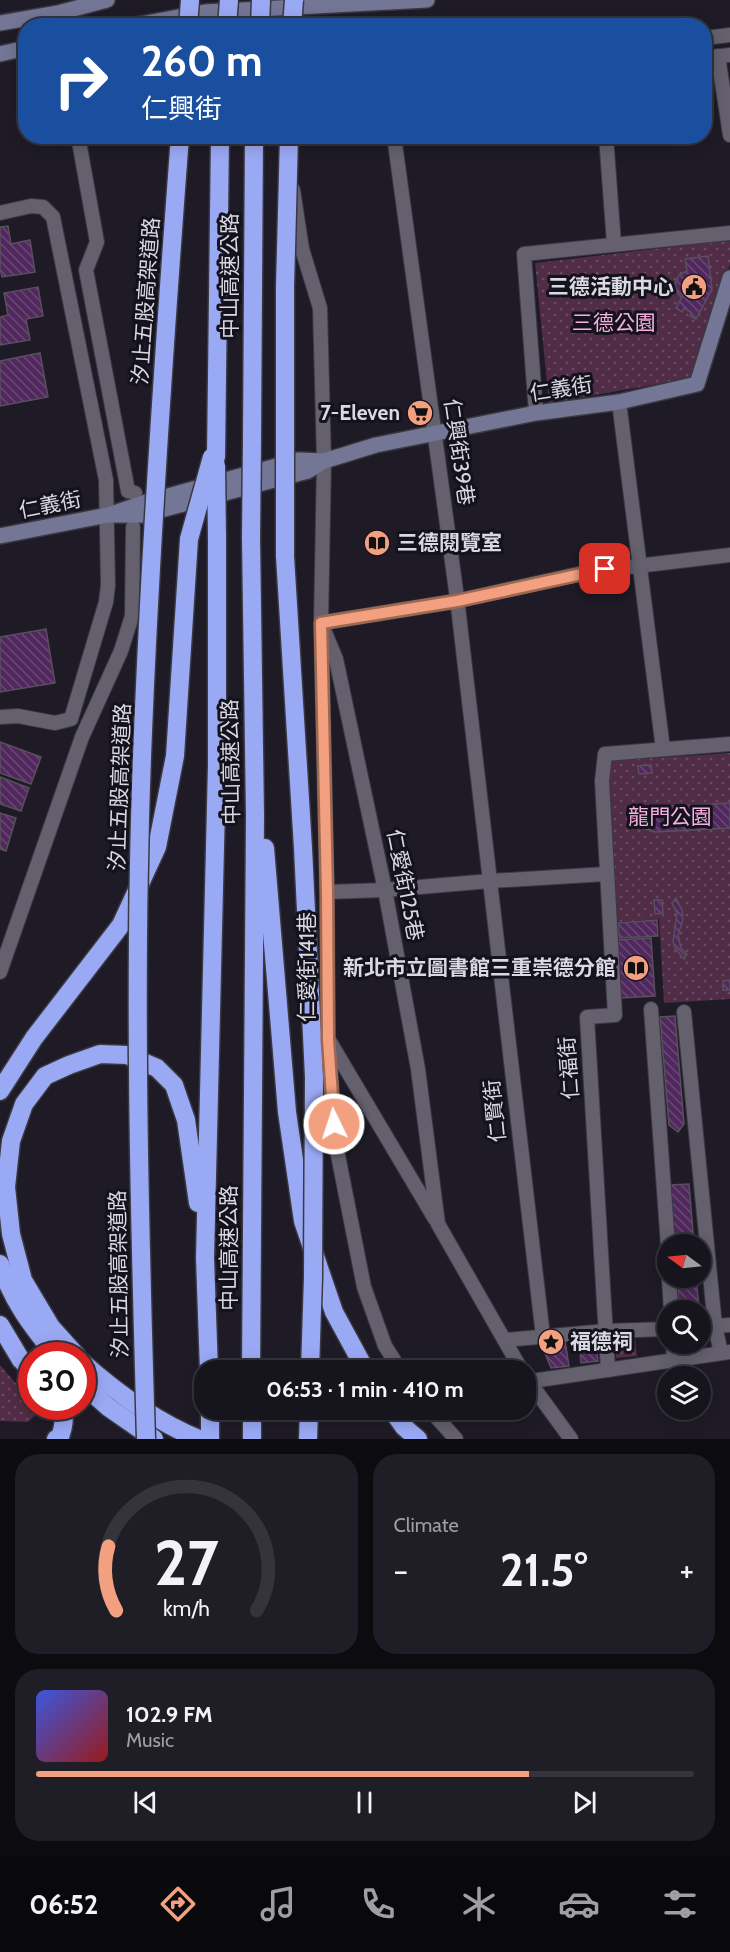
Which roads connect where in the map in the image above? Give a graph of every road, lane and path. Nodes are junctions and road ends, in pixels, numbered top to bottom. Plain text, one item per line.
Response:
1 (107, 0) edge
2 (190, 0) edge
3 (229, 0) edge
4 (261, 0) edge
5 (427, 0) edge
6 (289, 3) edge
7 (29, 18) edge
8 (173, 18) edge
9 (189, 18) edge
10 (228, 18) edge
11 (260, 18) edge
12 (286, 18) edge
13 (291, 18) edge
14 (18, 20) edge
15 (0, 23) edge
16 (730, 36) edge
17 (712, 37) edge
18 (18, 50) edge
19 (0, 54) edge
20 (718, 56) edge
21 (730, 135) edge
22 (79, 144) edge
23 (179, 144) edge
24 (287, 144) edge
25 (288, 144) edge
26 (395, 144) edge
27 (607, 144) edge
28 (220, 145) edge
29 (254, 145) edge
30 (0, 213) edge
31 (730, 233) edge
32 (614, 244) junction
33 (730, 278) edge
34 (619, 402) junction
35 (537, 413) junction
36 (436, 433) junction
37 (215, 455) junction
38 (324, 461) junction
39 (135, 493) dead end
40 (108, 515) junction
41 (133, 527) dead end
42 (0, 536) edge
43 (730, 555) edge
44 (641, 565) junction
45 (457, 601) junction
46 (321, 623) junction
47 (253, 699) junction
48 (0, 717) edge
49 (730, 744) edge
50 (663, 749) junction
51 (606, 874) junction
52 (490, 881) junction
53 (385, 890) junction
54 (327, 892) junction
55 (0, 972) edge
56 (651, 1009) dead end
57 (684, 1011) dead end
58 (328, 1040) junction
59 (15, 1065) junction
60 (0, 1091) edge
61 (0, 1104) edge
62 (438, 1224) junction
63 (667, 1234) edge
64 (206, 1258) junction
65 (0, 1264) edge
66 (0, 1325) edge
67 (730, 1325) edge
68 (711, 1326) edge
69 (715, 1326) junction
70 (657, 1329) edge
71 (606, 1331) junction
72 (543, 1336) junction
73 (505, 1340) junction
74 (45, 1342) edge
75 (64, 1342) edge
76 (725, 1353) edge
77 (674, 1354) edge
78 (18, 1355) edge
79 (209, 1360) edge
80 (251, 1360) edge
81 (310, 1360) edge
82 (360, 1360) edge
83 (394, 1360) edge
84 (516, 1360) edge
85 (674, 1360) junction
86 (608, 1370) junction
87 (96, 1374) edge
88 (536, 1377) edge
89 (536, 1392) edge
90 (96, 1396) edge
91 (64, 1420) edge
92 (210, 1420) edge
93 (252, 1420) edge
94 (309, 1420) edge
95 (399, 1420) edge
96 (439, 1420) edge
97 (56, 1439) edge
98 (146, 1439) edge
99 (154, 1439) edge
100 (199, 1439) edge
101 (210, 1439) edge
102 (252, 1439) edge
103 (308, 1439) edge
104 (418, 1439) edge
105 (456, 1439) edge
106 (572, 1439) edge

1 - 7 street
2 - 9 highway, bridge
3 - 10 highway, bridge
4 - 11 highway, bridge
5 - 6 street
6 - 8 street
6 - 12 street
6 - 13 highway, bridge
14 - 15 street
16 - 17 street
18 - 19 street
20 - 21 street
22 - 39 street
23 - 98 highway, 汐止五股高架道路, bridge
24 - 81 highway, bridge
25 - 38 street, 仁愛街125巷
26 - 36 street, 仁興街39巷
27 - 32 street
28 - 37 highway, 中山高速公路
29 - 47 highway, 中山高速公路, bridge
30 - 40 street
31 - 32 street
32 - 35 street
33 - 34 street, 仁義街
34 - 35 street, 仁義街
34 - 44 street
35 - 36 street, 仁義街
36 - 38 street, 仁義街
36 - 45 street, 仁興街39巷
37 - 59 highway, bridge
37 - 64 highway, 中山高速公路, bridge
38 - 40 street, 仁義街
38 - 46 street, 仁愛街125巷
40 - 42 street, 仁義街
40 - 48 street
41 - 55 street
43 - 44 street
44 - 45 street
44 - 50 street
45 - 46 street
45 - 52 street, 仁興街39巷
46 - 53 street, 仁愛街125巷
46 - 54 street, 仁愛街141巷
47 - 80 highway, 中山高速公路
47 - 82 highway
49 - 50 street
50 - 51 street, 仁福街
51 - 52 street
51 - 71 street, 仁福街
52 - 53 street
52 - 72 street, 仁賢街
53 - 54 street
53 - 62 street, 仁愛街125巷
54 - 58 street, 仁愛街141巷
56 - 63 street
57 - 69 street
58 - 62 street
58 - 83 street, 仁愛街141巷
59 - 60 highway
59 - 61 highway
62 - 73 street, 仁愛街125巷
64 - 75 highway
64 - 79 highway, 中山高速公路
65 - 74 highway
66 - 78 highway
67 - 69 street
68 - 69 street
69 - 76 street
70 - 71 street
71 - 72 street
71 - 86 street, 仁福街
72 - 73 street
73 - 84 street, 仁愛街125巷
76 - 85 street
77 - 85 street
85 - 86 street
86 - 88 street
87 - 100 highway
89 - 106 street, 仁愛街125巷
90 - 99 highway
91 - 97 highway
92 - 101 highway
93 - 102 highway
94 - 103 highway
95 - 104 highway
96 - 105 street

